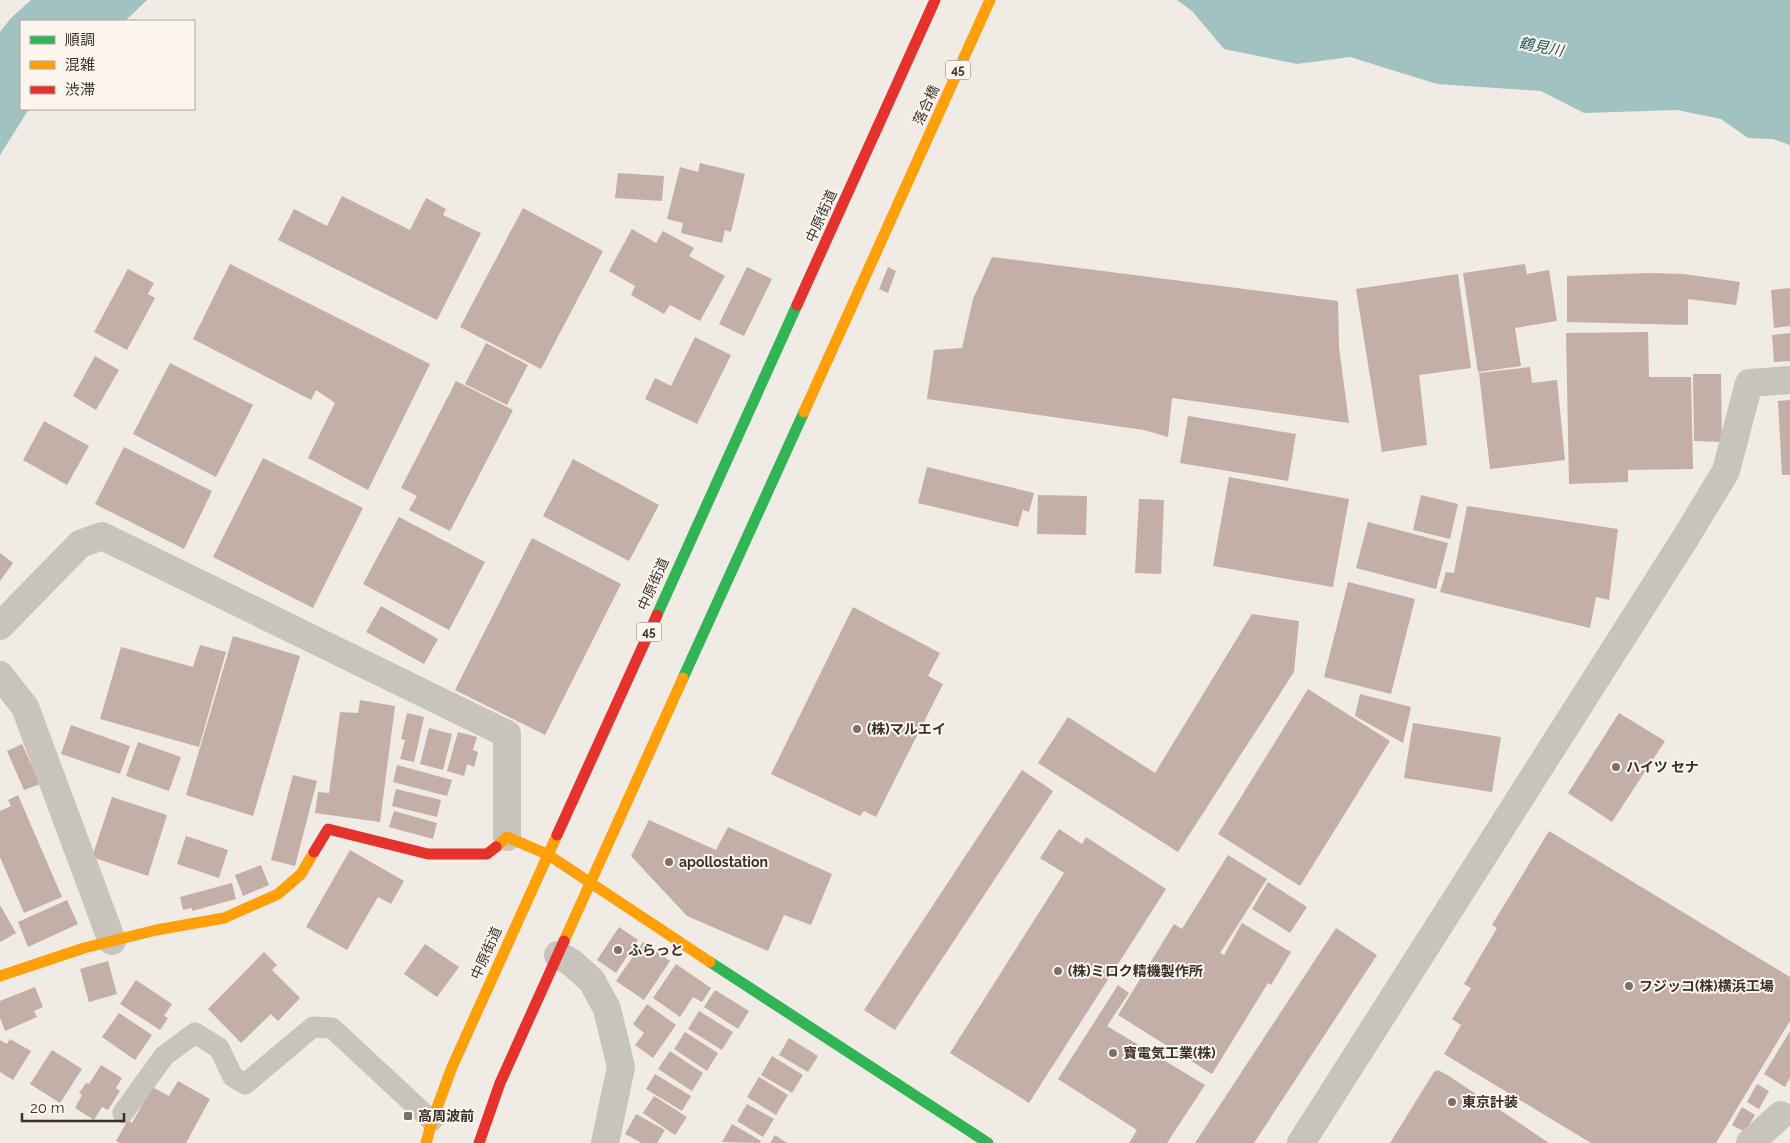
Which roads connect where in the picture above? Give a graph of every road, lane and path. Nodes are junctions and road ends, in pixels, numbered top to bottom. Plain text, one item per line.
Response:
1 (935, 0) edge
2 (990, 0) edge
3 (1790, 380) edge
4 (1662, 523) dead end
5 (1692, 528) junction
6 (0, 626) edge
7 (0, 675) edge
8 (507, 837) junction
9 (548, 854) junction
10 (591, 884) junction
11 (112, 941) junction
12 (558, 955) junction
13 (0, 976) edge
14 (123, 1113) dead end
15 (1781, 1116) dead end
16 (432, 1121) junction
17 (426, 1143) edge
18 (479, 1143) edge
19 (604, 1143) edge
20 (988, 1143) edge
21 (1300, 1143) edge
22 (1750, 1143) edge

1 - 9 main road, 中原街道 / 45
2 - 10 main road, 落合橋 / 45
3 - 5 street
4 - 5 street
5 - 21 street
6 - 8 street
7 - 11 street
8 - 9 main road
8 - 11 main road
9 - 10 main road
9 - 16 main road, 中原街道 / 45
10 - 12 main road, 45
10 - 20 main road
11 - 13 main road
12 - 18 main road, 45
12 - 19 street
14 - 16 lane
15 - 22 street
16 - 17 main road, 中原街道 / 45

